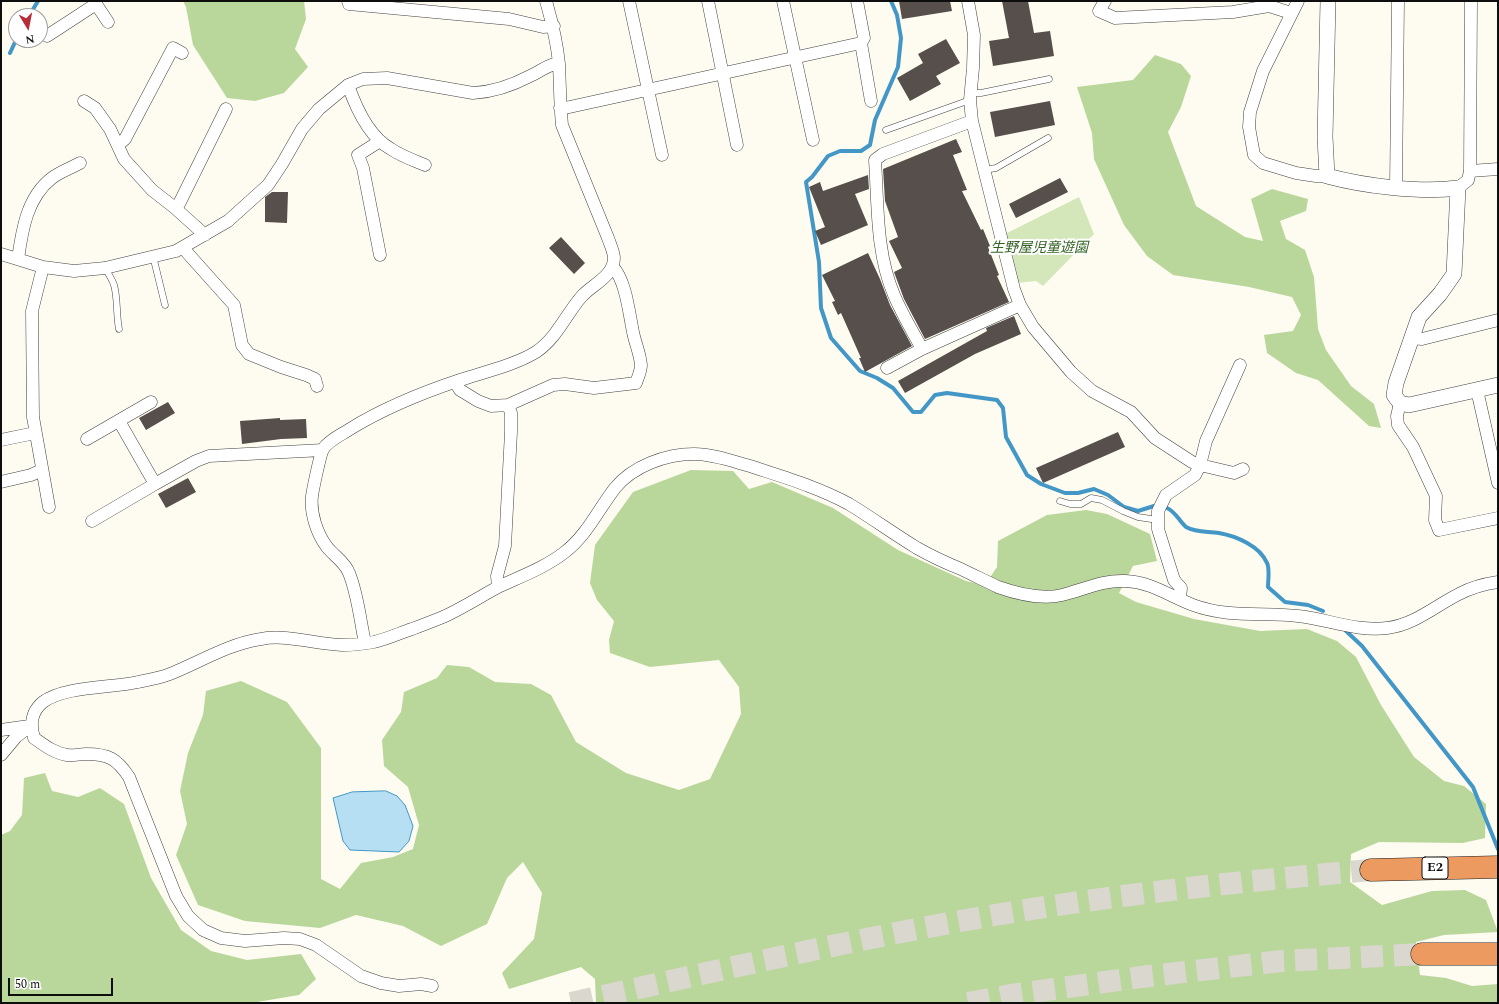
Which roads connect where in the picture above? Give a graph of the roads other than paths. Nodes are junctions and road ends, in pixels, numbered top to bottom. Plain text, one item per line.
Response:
1 (348, 1) edge
2 (546, 1) edge
3 (629, 1) edge
4 (708, 1) edge
5 (783, 1) edge
6 (857, 1) edge
7 (968, 1) edge
8 (1105, 1) edge
9 (1298, 1) edge
10 (1328, 1) edge
11 (1398, 1) edge
12 (1471, 1) edge
13 (95, 3) edge
14 (1269, 4) edge
15 (1291, 13) junction
16 (108, 22) dead end
17 (554, 26) junction
18 (48, 35) edge
19 (861, 43) junction
20 (182, 53) dead end
21 (795, 59) junction
22 (559, 63) junction
23 (723, 74) junction
24 (1049, 79) dead end
25 (348, 85) junction
26 (648, 90) junction
27 (970, 96) junction
28 (84, 101) dead end
29 (871, 101) dead end
30 (560, 108) junction
31 (226, 109) dead end
32 (972, 121) junction
33 (886, 130) dead end
34 (1048, 138) dead end
35 (813, 140) dead end
36 (380, 141) junction
37 (738, 145) dead end
38 (118, 146) junction
39 (662, 155) dead end
40 (80, 163) dead end
41 (424, 165) dead end
42 (1498, 169) edge
43 (984, 170) junction
44 (1470, 171) junction
45 (1327, 176) junction
46 (1396, 187) junction
47 (1458, 188) junction
48 (175, 208) junction
49 (205, 235) junction
50 (183, 248) junction
51 (1, 254) edge
52 (380, 255) dead end
53 (154, 256) junction
54 (18, 259) junction
55 (43, 267) junction
56 (613, 267) junction
57 (105, 268) junction
58 (165, 305) dead end
59 (1020, 305) junction
60 (1498, 320) edge
61 (119, 329) dead end
62 (1411, 338) junction
63 (922, 349) junction
64 (1240, 365) dead end
65 (887, 368) dead end
66 (455, 382) junction
67 (1498, 384) edge
68 (317, 386) dead end
69 (1477, 390) junction
70 (151, 402) dead end
71 (1400, 403) junction
72 (508, 405) junction
73 (119, 421) junction
74 (35, 433) junction
75 (87, 439) dead end
76 (1, 440) edge
77 (323, 450) junction
78 (1200, 465) junction
79 (1243, 469) dead end
80 (42, 470) junction
81 (1, 482) edge
82 (1498, 483) edge
83 (156, 484) junction
84 (1060, 502) dead end
85 (49, 507) dead end
86 (1498, 518) edge
87 (1158, 520) junction
88 (92, 521) dead end
89 (1498, 582) edge
90 (498, 587) junction
91 (1180, 598) junction
92 (364, 643) junction
93 (30, 726) junction
94 (1, 730) edge
95 (1, 755) edge
96 (1498, 867) edge
97 (1371, 870) tunnel mouth
98 (1422, 954) tunnel mouth
99 (1498, 954) edge
100 (432, 986) dead end

1 - 17 street
2 - 17 street
3 - 26 street
4 - 23 street
5 - 21 street
6 - 19 street
7 - 27 street
8 - 14 street
9 - 15 street
10 - 45 street
11 - 46 street
12 - 44 street
13 - 16 street
13 - 18 street
14 - 15 street
15 - 45 street
17 - 22 street
19 - 21 street
19 - 29 street
20 - 38 street
21 - 23 street
21 - 35 street
22 - 25 street
22 - 30 street
23 - 26 street
23 - 37 street
24 - 27 lane
25 - 36 street
25 - 49 street
26 - 30 street
26 - 39 street
27 - 32 street
27 - 33 lane
28 - 38 street
30 - 56 street
31 - 48 street
32 - 43 street
32 - 63 street
34 - 43 lane
36 - 41 street
36 - 52 street
38 - 48 street
40 - 54 street
42 - 44 street
43 - 59 street
44 - 47 street
45 - 46 street
46 - 47 street
47 - 62 street
48 - 49 street
49 - 50 street
50 - 53 street
50 - 68 street
51 - 54 street
53 - 57 street
53 - 58 lane
54 - 55 street
55 - 57 street
55 - 74 street
56 - 66 street
56 - 72 street
57 - 61 lane
59 - 63 street
59 - 78 street
60 - 62 street
62 - 71 street
63 - 65 street
64 - 78 street
66 - 72 street
66 - 77 street
67 - 69 street
69 - 71 street
69 - 82 street
70 - 73 street
71 - 86 street
72 - 90 street
73 - 75 street
73 - 83 street
74 - 76 street
74 - 80 street
77 - 83 street
77 - 92 street
78 - 79 street
78 - 87 street
80 - 81 street
80 - 85 street
83 - 88 street
84 - 87 lane
87 - 91 street
89 - 91 street
90 - 91 street
90 - 92 street
92 - 93 street
93 - 94 street
93 - 95 street
93 - 100 street
96 - 97 highway, E2
98 - 99 highway

